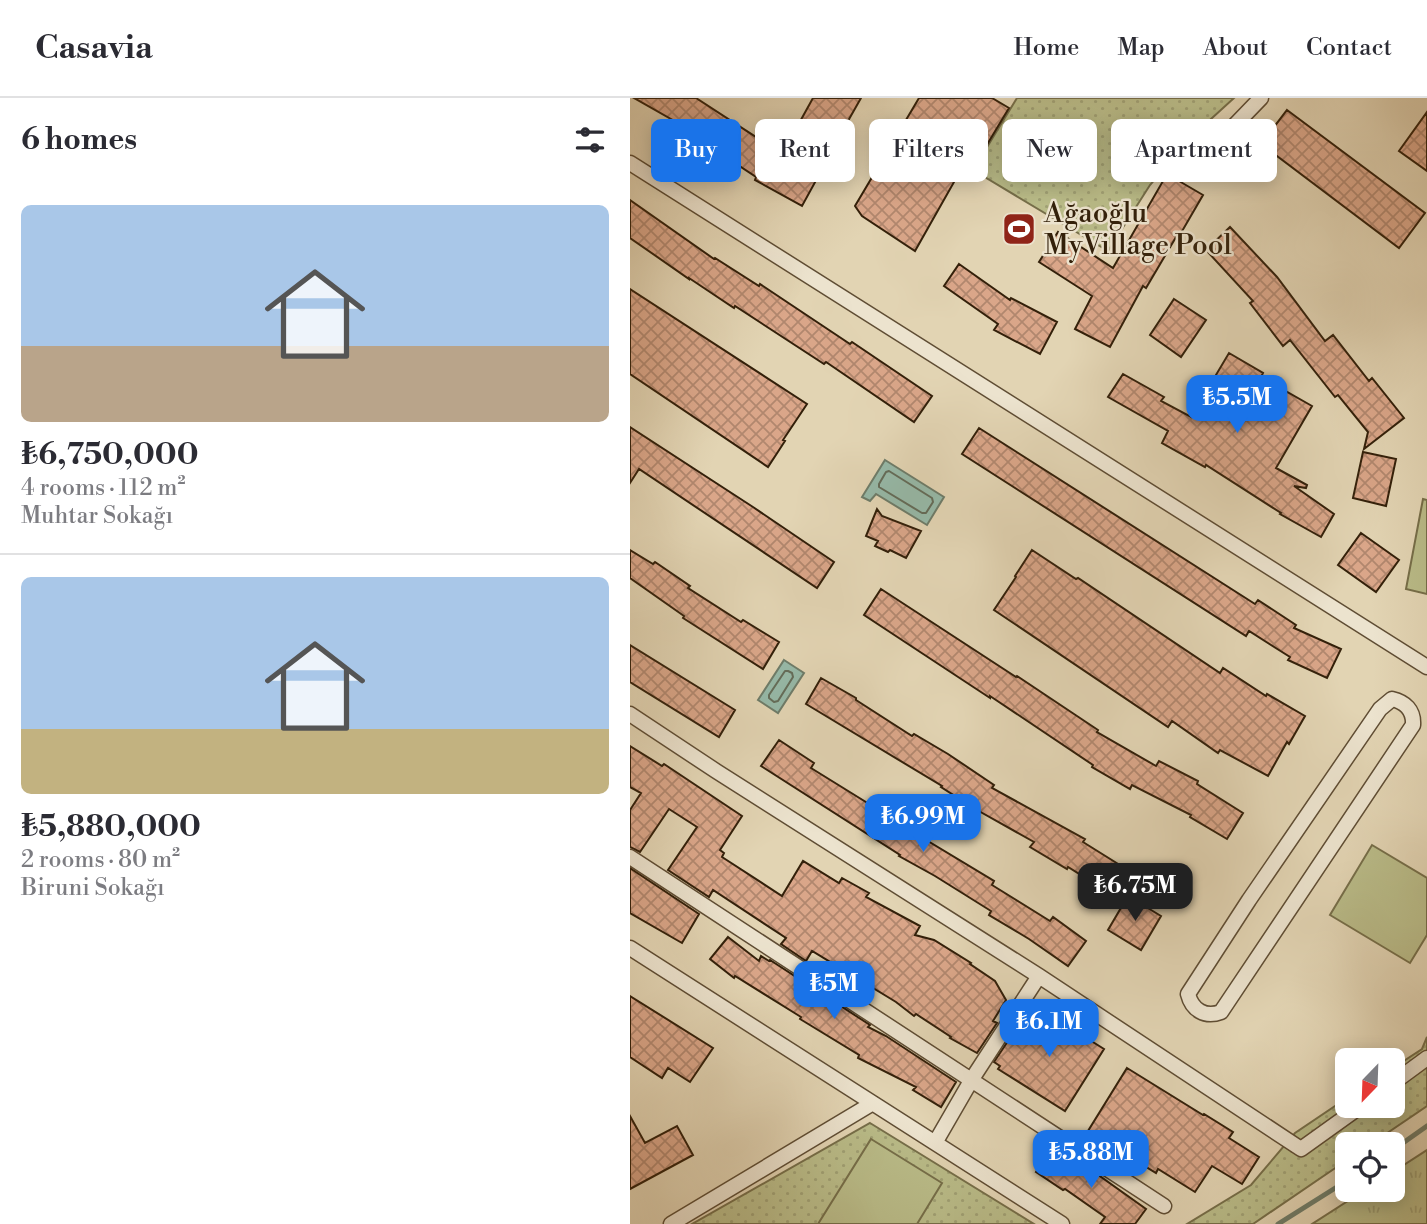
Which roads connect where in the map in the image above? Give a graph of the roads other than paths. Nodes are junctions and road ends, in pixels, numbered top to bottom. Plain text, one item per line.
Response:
1 (1261, 98) edge
2 (1241, 119) edge
3 (630, 163) edge
4 (1427, 667) edge
5 (1392, 699) joint
6 (630, 714) edge
7 (630, 857) edge
8 (630, 947) edge
9 (1039, 976) junction
10 (1427, 1058) edge
11 (1405, 1074) edge
12 (972, 1079) junction
13 (873, 1103) junction
14 (1344, 1118) edge
15 (935, 1143) junction
16 (1164, 1206) dead end
17 (671, 1224) edge
18 (1062, 1224) edge

1 - 2 street
3 - 4 street
5 - 5 street
6 - 9 street
7 - 12 street
8 - 13 street
9 - 12 street
9 - 14 street
10 - 11 street
12 - 15 street
12 - 16 street
13 - 15 street
13 - 17 street
15 - 18 street

